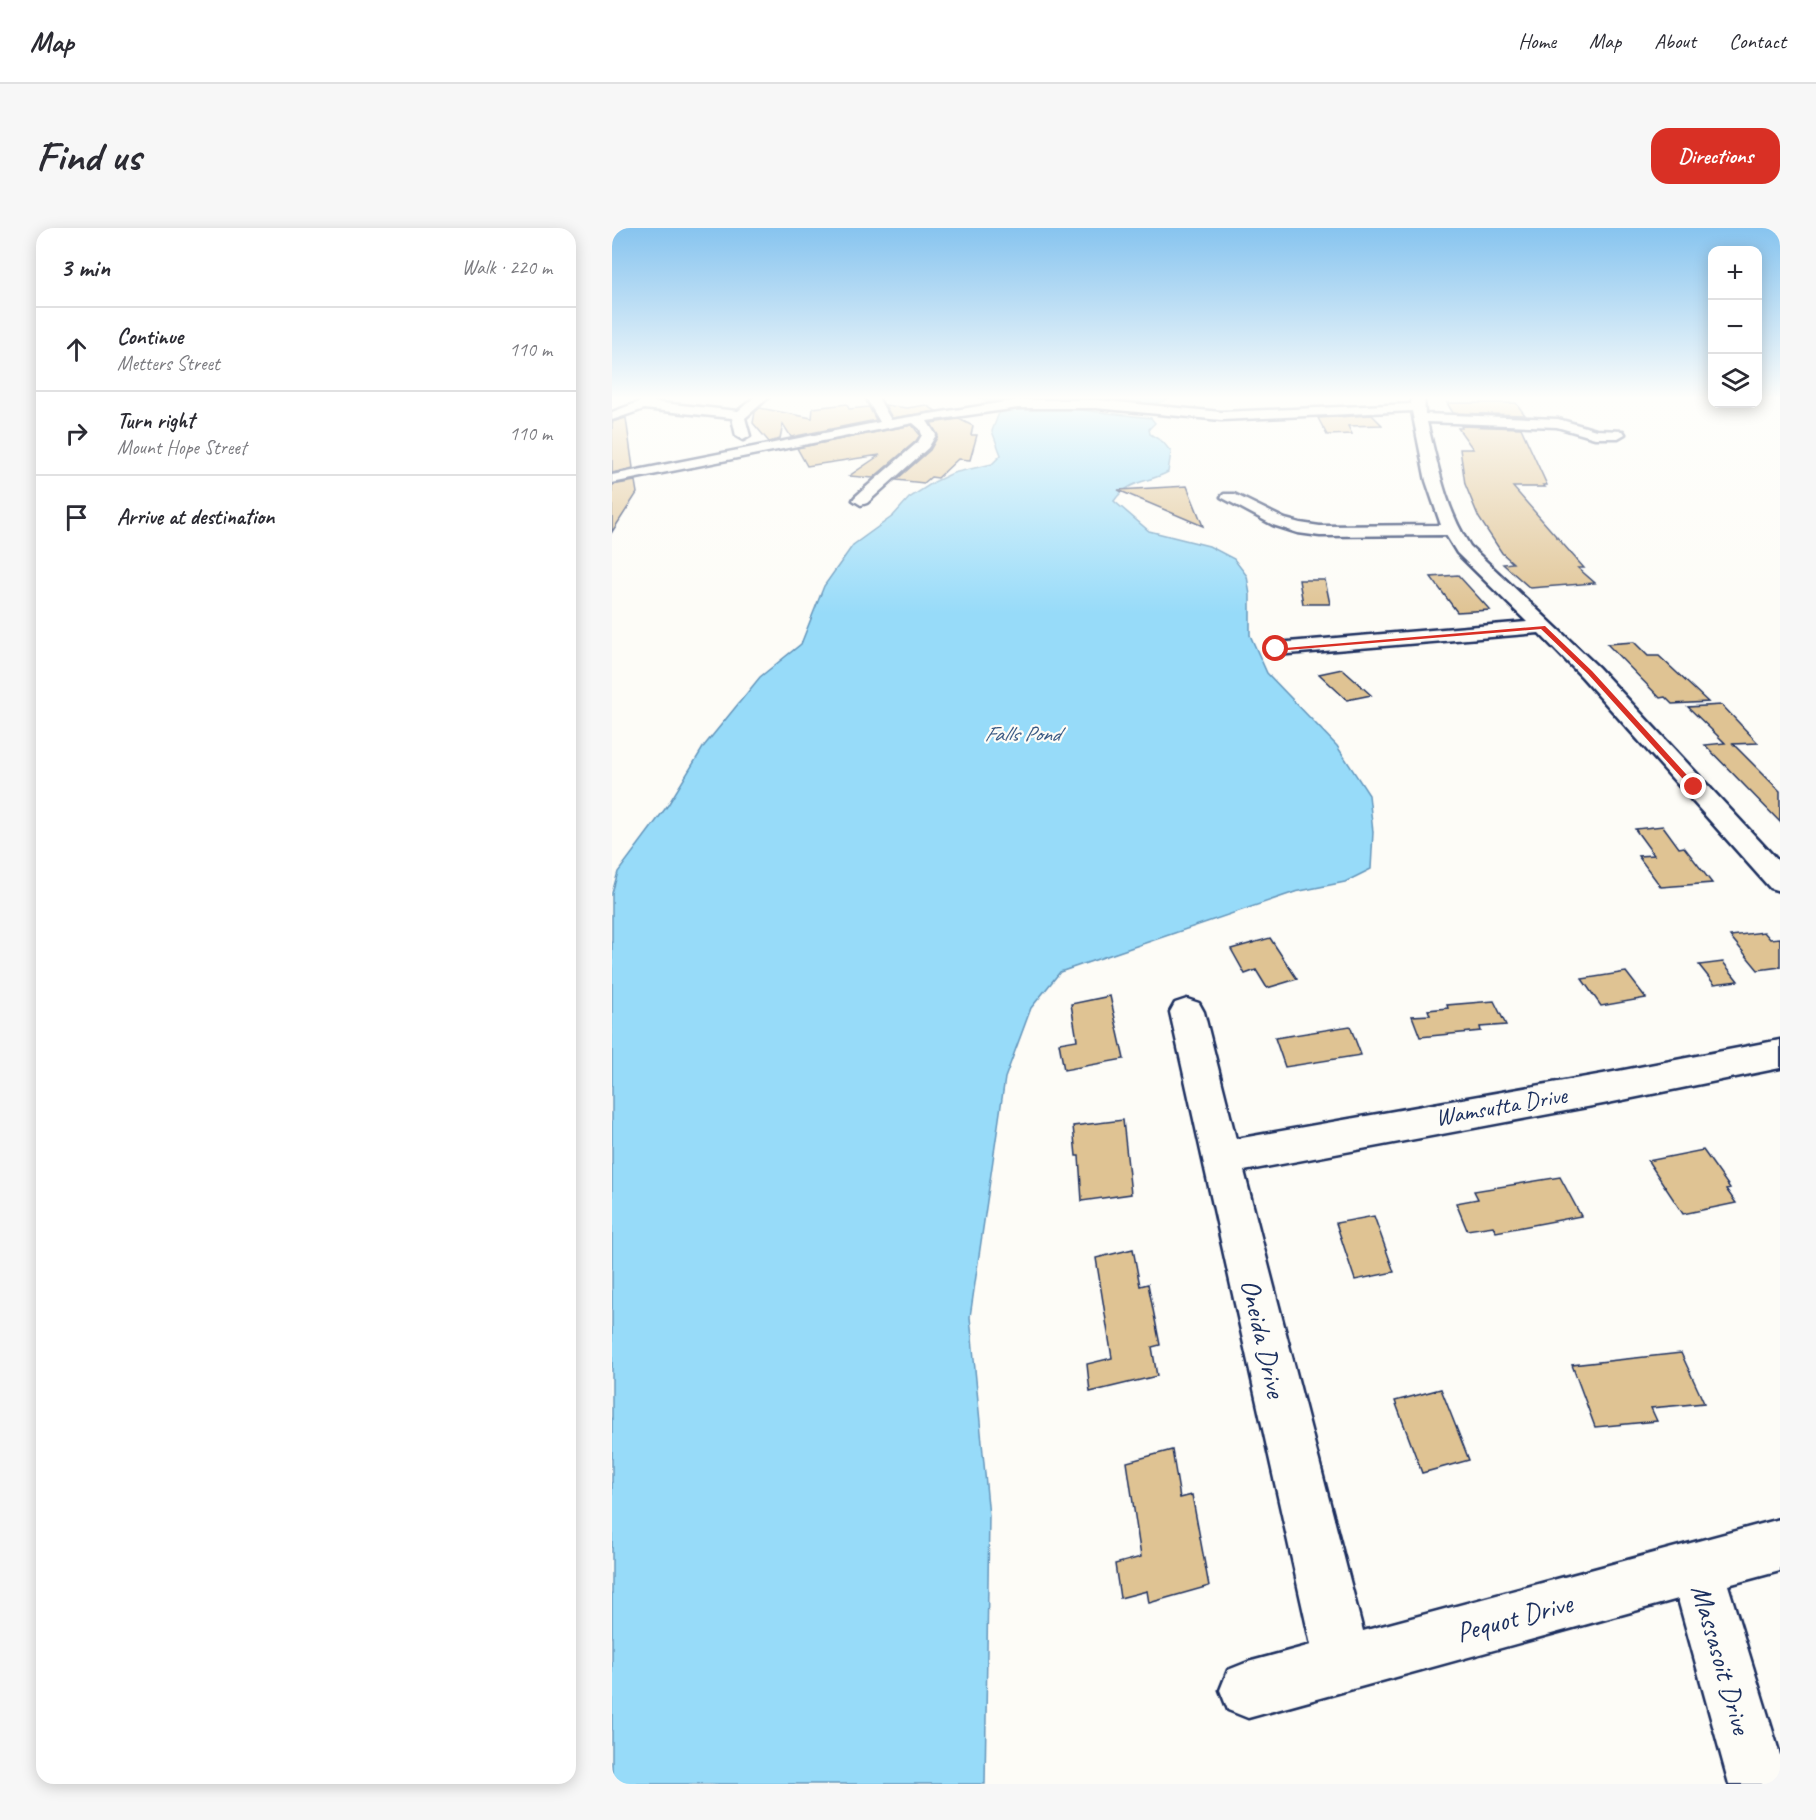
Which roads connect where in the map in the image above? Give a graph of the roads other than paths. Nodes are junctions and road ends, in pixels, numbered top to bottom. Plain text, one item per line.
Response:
1 (667, 469) edge
2 (896, 469) edge
3 (1432, 469) edge
4 (612, 479) edge
5 (1229, 496) dead end
6 (861, 500) dead end
7 (1449, 530) junction
8 (1542, 627) junction
9 (1276, 649) dead end
10 (1780, 881) edge
11 (1187, 1012) dead end
12 (1780, 1054) edge
13 (1222, 1158) junction
14 (1780, 1545) edge
15 (1696, 1568) junction
16 (1343, 1663) junction
17 (1248, 1690) dead end
18 (1759, 1784) edge

1 - 4 street
2 - 6 street
3 - 7 street
5 - 7 street
7 - 8 street
8 - 9 street
8 - 10 street
11 - 13 street, Oneida Drive
12 - 13 street, Wamsutta Drive
13 - 16 street, Oneida Drive
14 - 15 street, Pequot Drive
15 - 16 street, Pequot Drive
15 - 18 street, Massasoit Drive
16 - 17 street, Pequot Drive

